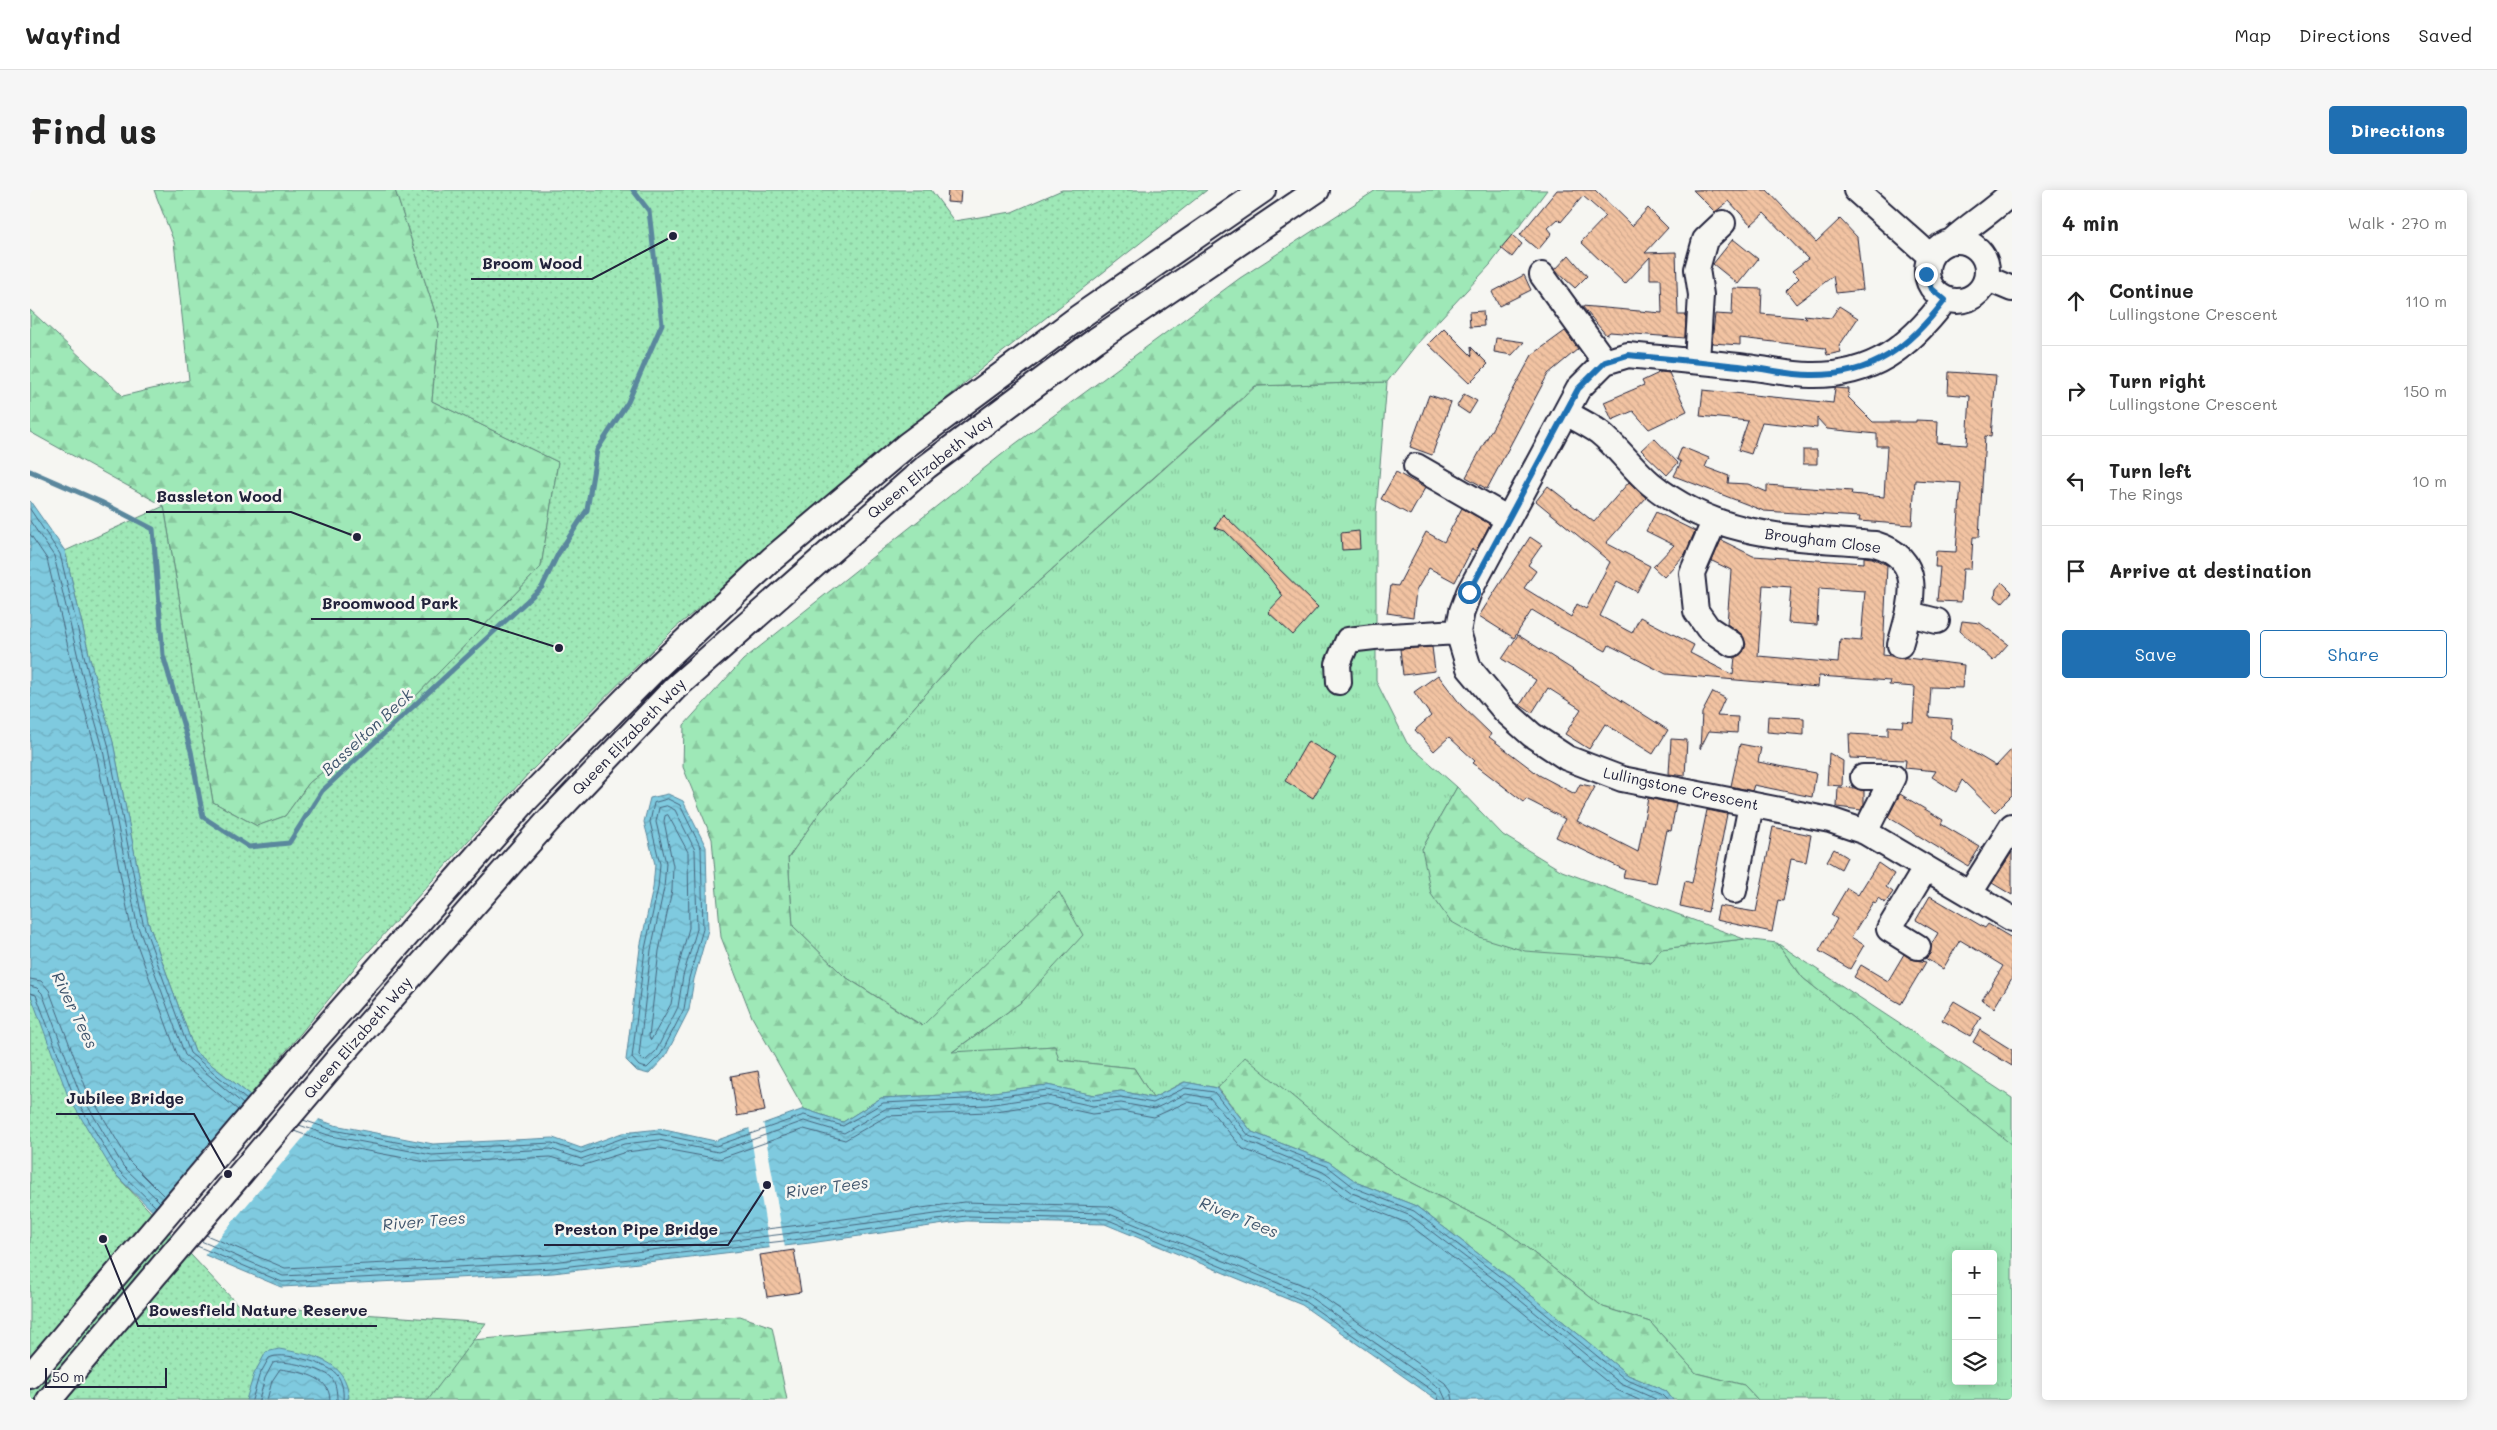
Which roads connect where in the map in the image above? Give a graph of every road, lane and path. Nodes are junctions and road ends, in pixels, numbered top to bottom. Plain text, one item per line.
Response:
1 (1263, 190) edge
2 (1317, 190) edge
3 (1856, 190) edge
4 (2005, 199) edge
5 (1722, 223) dead end
6 (1952, 240) junction
7 (1982, 253) junction
8 (1930, 256) junction
9 (1542, 275) dead end
10 (1988, 279) junction
11 (2012, 289) edge
12 (1945, 300) junction
13 (1698, 361) junction
14 (1605, 362) junction
15 (1566, 413) junction
16 (1416, 466) dead end
17 (1508, 518) junction
18 (1714, 522) junction
19 (1909, 614) junction
20 (1937, 621) dead end
21 (1458, 632) junction
22 (1732, 644) dead end
23 (1900, 645) dead end
24 (1339, 682) dead end
25 (1864, 777) dead end
26 (1751, 805) junction
27 (2012, 826) edge
28 (1865, 832) junction
29 (1925, 869) junction
30 (1734, 891) dead end
31 (1970, 893) junction
32 (2012, 919) edge
33 (1918, 947) dead end
34 (30, 1376) edge
35 (49, 1400) edge

1 - 34 street, Queen Elizabeth Way
2 - 35 street, Queen Elizabeth Way
3 - 8 street
4 - 6 street
4 - 7 street
5 - 13 street
6 - 7 street
6 - 8 street
7 - 10 street
8 - 12 street
9 - 14 street
10 - 11 street
10 - 12 street
12 - 13 street
13 - 14 street
14 - 15 street
15 - 17 street
15 - 18 street, Brougham Close
16 - 17 street
17 - 21 street
18 - 19 street, Brougham Close
18 - 22 street
19 - 20 street
19 - 23 street, Brougham Close
21 - 24 street
21 - 26 street, Lullingstone Crescent
25 - 28 street
26 - 28 street, Lullingstone Crescent
26 - 30 street
27 - 31 street
28 - 29 street, Lullingstone Crescent
29 - 31 street, Lullingstone Crescent
29 - 33 street
31 - 32 street, Lullingstone Crescent

